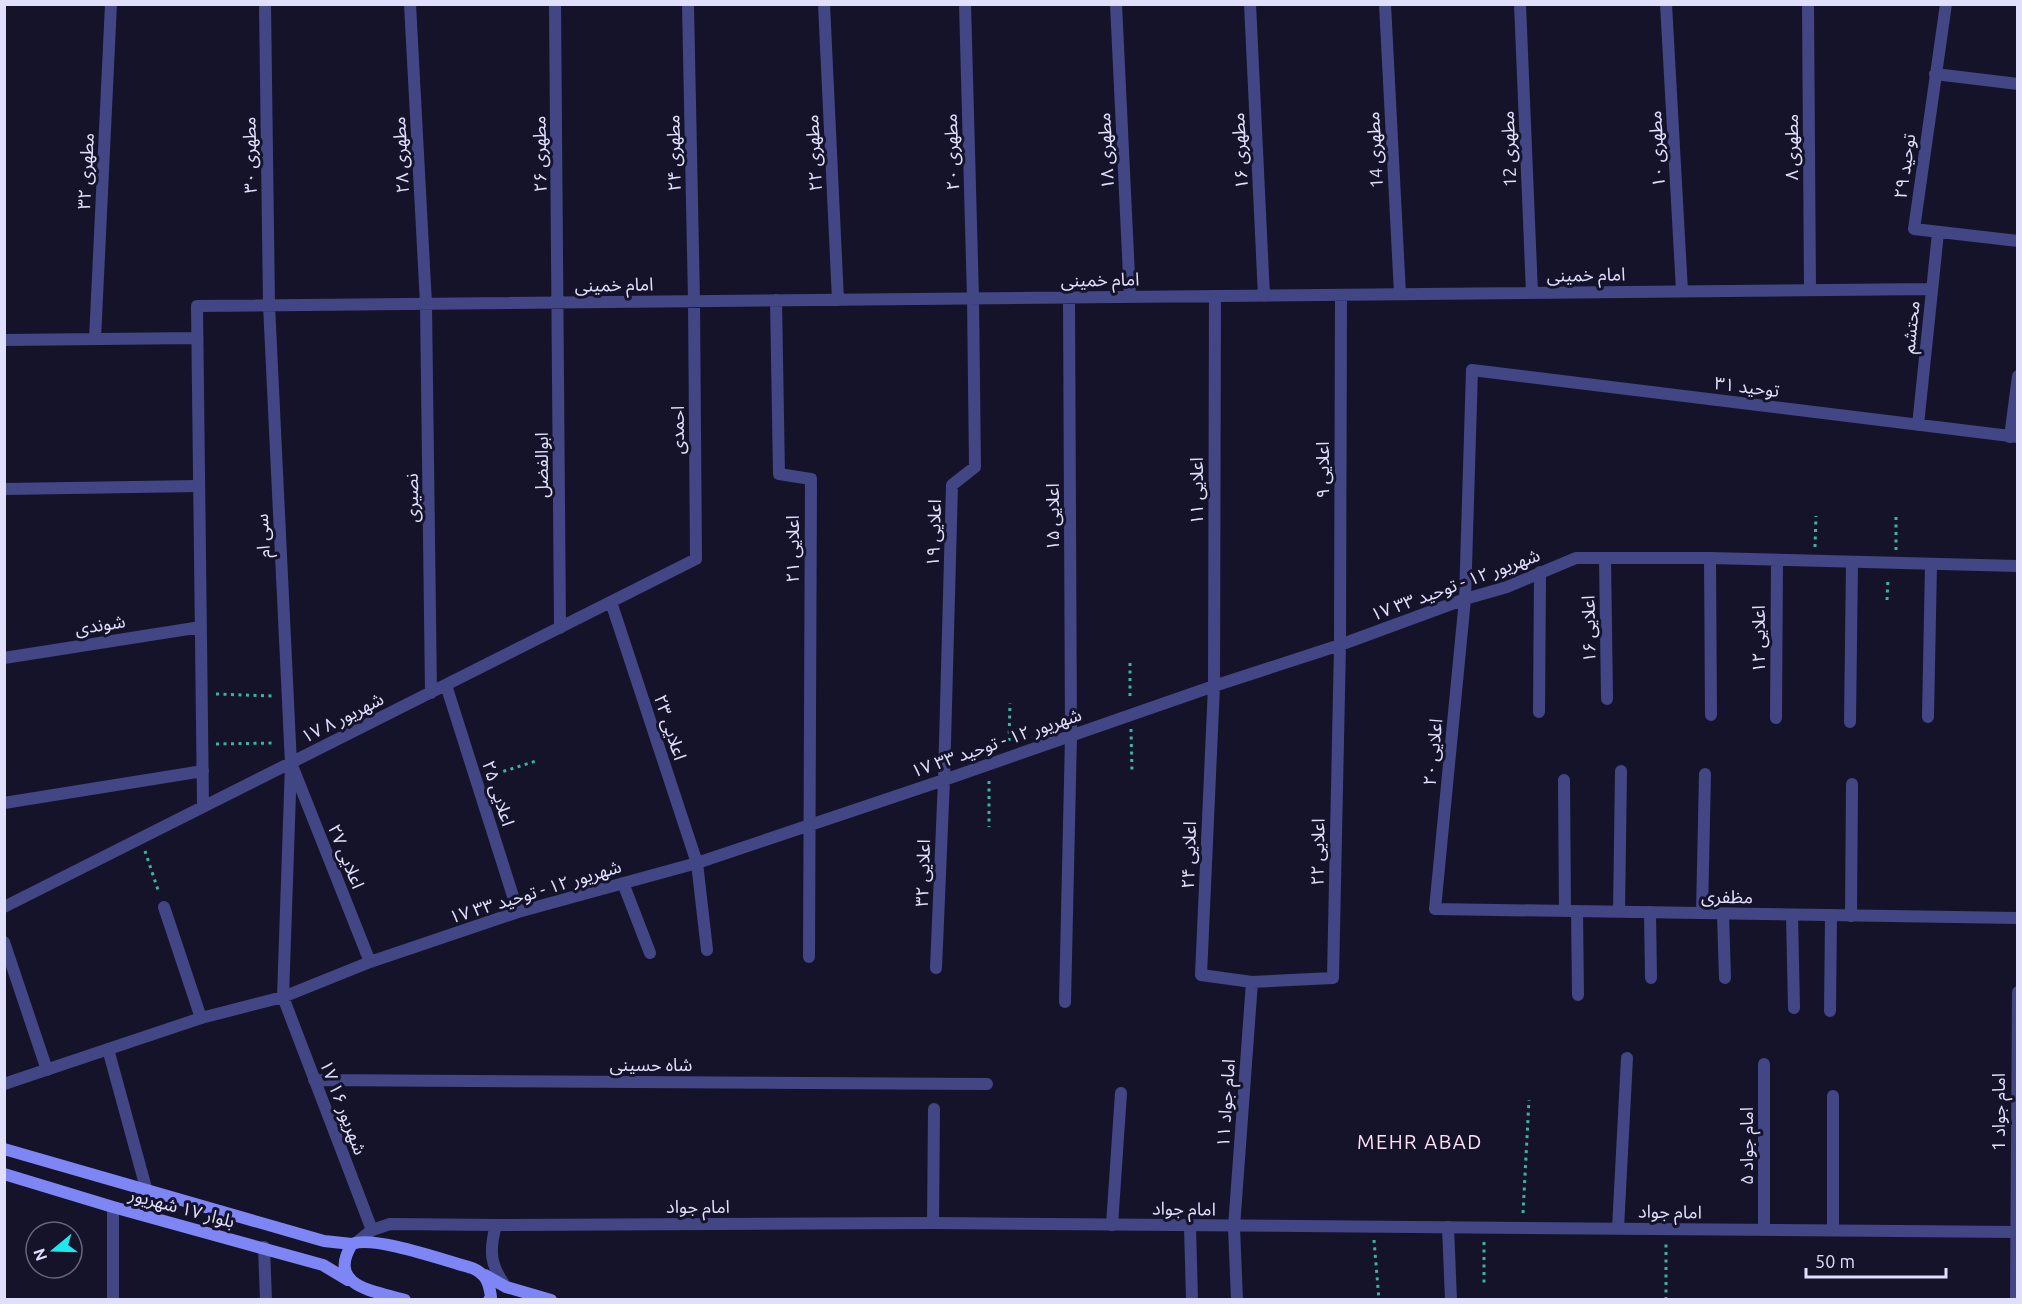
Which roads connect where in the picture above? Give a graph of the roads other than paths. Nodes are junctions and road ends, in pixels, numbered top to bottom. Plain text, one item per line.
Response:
1 (111, 4) edge
2 (265, 4) edge
3 (410, 4) edge
4 (555, 4) edge
5 (687, 4) edge
6 (824, 4) edge
7 (965, 4) edge
8 (1116, 4) edge
9 (1250, 4) edge
10 (1385, 4) edge
11 (1520, 4) edge
12 (1666, 4) edge
13 (1808, 4) edge
14 (1946, 4) edge
15 (1935, 74) junction
16 (2018, 84) edge
17 (1938, 233) junction
18 (2018, 241) edge
19 (1932, 289) junction
20 (1810, 290) junction
21 (1682, 291) junction
22 (1532, 293) junction
23 (1400, 294) junction
24 (1341, 295) junction
25 (1215, 296) junction
26 (1264, 296) junction
27 (1069, 297) junction
28 (1130, 297) junction
29 (973, 298) junction
30 (776, 300) junction
31 (838, 300) junction
32 (694, 301) junction
33 (559, 303) junction
34 (426, 304) junction
35 (269, 305) junction
36 (197, 338) junction
37 (95, 339) junction
38 (4, 340) edge
39 (1472, 370) joint
40 (2018, 376) edge
41 (1918, 425) junction
42 (2014, 437) edge
43 (199, 486) junction
44 (4, 489) edge
45 (1605, 558) junction
46 (1710, 558) junction
47 (696, 559) joint
48 (1777, 560) junction
49 (1852, 562) junction
50 (1931, 564) junction
51 (2018, 566) edge
52 (1540, 572) junction
53 (1465, 599) junction
54 (611, 602) junction
55 (201, 627) junction
56 (560, 628) junction
57 (1340, 645) junction
58 (4, 658) edge
59 (446, 685) junction
60 (1214, 686) junction
61 (431, 693) junction
62 (1607, 699) dead end
63 (1539, 712) dead end
64 (1711, 715) dead end
65 (1928, 717) dead end
66 (1776, 718) dead end
67 (1850, 722) dead end
68 (1071, 736) junction
69 (291, 764) junction
70 (203, 771) junction
71 (1621, 771) dead end
72 (1705, 774) dead end
73 (944, 780) junction
74 (1564, 780) dead end
75 (1852, 784) dead end
76 (4, 803) edge
77 (203, 806) junction
78 (809, 825) junction
79 (697, 863) junction
80 (623, 883) junction
81 (164, 907) road end
82 (4, 908) edge
83 (1435, 909) joint
84 (1571, 911) junction
85 (518, 912) junction
86 (1619, 912) junction
87 (1650, 912) junction
88 (1702, 913) junction
89 (1723, 914) junction
90 (1792, 915) junction
91 (1831, 915) junction
92 (1851, 916) junction
93 (2018, 918) edge
94 (4, 942) edge
95 (706, 950) dead end
96 (650, 953) dead end
97 (809, 957) dead end
98 (370, 962) junction
99 (936, 968) dead end
100 (1651, 978) dead end
101 (1725, 978) dead end
102 (1251, 982) junction
103 (2018, 992) edge
104 (1578, 995) dead end
105 (283, 997) junction
106 (1065, 1002) dead end
107 (1794, 1008) dead end
108 (1830, 1011) dead end
109 (201, 1018) junction
110 (2017, 1031) edge
111 (108, 1049) junction
112 (1627, 1058) dead end
113 (1764, 1064) dead end
114 (47, 1070) junction
115 (314, 1080) junction
116 (4, 1084) edge
117 (987, 1084) dead end
118 (1121, 1093) dead end
119 (1833, 1096) dead end
120 (934, 1109) dead end
121 (2017, 1122) edge
122 (4, 1149) edge
123 (4, 1174) edge
124 (146, 1188) junction
125 (113, 1207) junction
126 (933, 1223) junction
127 (496, 1225) junction
128 (1112, 1225) junction
129 (1190, 1226) junction
130 (1234, 1227) junction
131 (1448, 1227) junction
132 (1618, 1228) junction
133 (1764, 1229) junction
134 (372, 1230) junction
135 (1833, 1230) junction
136 (2017, 1232) edge
137 (354, 1243) junction
138 (264, 1247) junction
139 (485, 1275) junction
140 (348, 1280) junction
141 (506, 1287) junction
142 (383, 1296) edge
143 (113, 1299) edge
144 (266, 1299) edge
145 (405, 1299) edge
146 (489, 1299) edge
147 (551, 1299) edge
148 (1192, 1299) edge
149 (1237, 1299) edge
150 (1451, 1299) edge
151 (2016, 1299) edge

1 - 37 street, مطهری ۳۲
2 - 35 street, مطهری ۳۰
3 - 34 street, مطهری ۲۸
4 - 33 street, مطهری ۲۶
5 - 32 street, مطهری ۲۴
6 - 31 street, مطهری ۲۲
7 - 29 street, مطهری ۲۰
8 - 28 street, مطهری ۱۸
9 - 26 street, مطهری ۱۶
10 - 23 street, مطهری 14
11 - 22 street, مطهری 12
12 - 21 street, مطهری ۱۰
13 - 20 street, مطهری ۸
14 - 15 street, توحید ۲۹
15 - 16 street
15 - 17 street, توحید ۲۹
17 - 18 street, توحید ۲۹
17 - 19 street, محتشم
19 - 20 street, امام خمینی
19 - 41 street, محتشم
20 - 21 street, امام خمینی
21 - 22 street, امام خمینی
22 - 23 street, امام خمینی
23 - 24 street, امام خمینی
24 - 26 street, امام خمینی
24 - 57 street, اعلایی ۹
25 - 26 street, امام خمینی
25 - 28 street, امام خمینی
25 - 60 street, اعلایی ۱۱
27 - 28 street, امام خمینی
27 - 29 street, امام خمینی
27 - 68 street, اعلایی ۱۵
29 - 31 street, امام خمینی
29 - 73 street, اعلایی ۱۹
30 - 31 street, امام خمینی
30 - 32 street, امام خمینی
30 - 78 street, اعلایی ۲۱
32 - 33 street, امام خمینی
32 - 47 street, احمدی
33 - 34 street, امام خمینی
33 - 56 street, ابوالفضل
34 - 35 street, امام خمینی
34 - 61 street, نصیری
35 - 36 street, امام خمینی
35 - 69 street, سی ام
36 - 37 street
36 - 43 street
37 - 38 street
39 - 41 street, توحید ۳۱
39 - 53 street, اعلایی ۲۰
40 - 42 street
41 - 42 street, توحید ۳۱
43 - 44 street
43 - 55 street
45 - 46 street, ۱۷ شهریور ۱۲ - توحید ۳۳
45 - 52 street, ۱۷ شهریور ۱۲ - توحید ۳۳
45 - 62 street, اعلایی ۱۶
46 - 48 street, ۱۷ شهریور ۱۲ - توحید ۳۳
46 - 64 street
47 - 54 street, ۱۷ شهریور ۸
48 - 49 street, ۱۷ شهریور ۱۲ - توحید ۳۳
48 - 66 street, اعلایی ۱۲
49 - 50 street, ۱۷ شهریور ۱۲ - توحید ۳۳
49 - 67 street
50 - 51 street, ۱۷ شهریور ۱۲ - توحید ۳۳
50 - 65 street
52 - 53 street, ۱۷ شهریور ۱۲ - توحید ۳۳
52 - 63 street
53 - 57 street, ۱۷ شهریور ۱۲ - توحید ۳۳
53 - 83 street, اعلایی ۲۰
54 - 56 street, ۱۷ شهریور ۸
54 - 79 street, اعلایی ۲۳
55 - 58 street, شوندی
55 - 70 street
56 - 59 street, ۱۷ شهریور ۸
57 - 60 street, ۱۷ شهریور ۱۲ - توحید ۳۳
57 - 102 street, اعلایی ۲۲
59 - 61 street, ۱۷ شهریور ۸
59 - 85 street, اعلایی ۲۵
60 - 68 street, ۱۷ شهریور ۱۲ - توحید ۳۳
60 - 102 street, اعلایی ۲۴
61 - 69 street, ۱۷ شهریور ۸
68 - 73 street, ۱۷ شهریور ۱۲ - توحید ۳۳
68 - 106 street, اعلایی ۱۵
69 - 77 street, ۱۷ شهریور ۸
69 - 98 street, اعلایی ۲۷
69 - 105 street
70 - 76 street
70 - 77 street
71 - 86 street
72 - 88 street
73 - 78 street, ۱۷ شهریور ۱۲ - توحید ۳۳
73 - 99 street, اعلایی ۳۲
74 - 84 street
75 - 92 street
77 - 82 street, ۱۷ شهریور ۸
78 - 79 street, ۱۷ شهریور ۱۲ - توحید ۳۳
78 - 97 street
79 - 80 street, ۱۷ شهریور ۱۲ - توحید ۳۳
79 - 95 street, اعلایی ۲۳
80 - 85 street, ۱۷ شهریور ۱۲ - توحید ۳۳
80 - 96 street
81 - 109 street
83 - 84 street, مظفری
84 - 86 street, مظفری
84 - 104 street
85 - 98 street, ۱۷ شهریور ۱۲ - توحید ۳۳
86 - 87 street, مظفری
87 - 88 street, مظفری
87 - 100 street
88 - 89 street, مظفری
89 - 90 street, مظفری
89 - 101 street
90 - 91 street, مظفری
90 - 107 street
91 - 92 street, مظفری
91 - 108 street
92 - 93 street, مظفری
94 - 114 street
98 - 105 street, ۱۷ شهریور ۱۲ - توحید ۳۳
102 - 130 street, امام جواد ۱۱
103 - 110 street, امام جواد 1
105 - 109 street, ۱۷ شهریور ۱۲ - توحید ۳۳
105 - 115 street, ۱۷ شهریور ۱۶
109 - 111 street, ۱۷ شهریور ۱۲ - توحید ۳۳
110 - 121 street, امام جواد 1
111 - 114 street, ۱۷ شهریور ۱۲ - توحید ۳۳
111 - 124 street
112 - 132 street
113 - 133 street, امام جواد ۵
114 - 116 street, ۱۷ شهریور ۱۲ - توحید ۳۳
115 - 117 street, شاه حسینی
115 - 134 street, ۱۷ شهریور ۱۶
118 - 128 street
119 - 135 street
120 - 126 street
121 - 136 street, امام جواد 1
122 - 124 main road, بلوار ۱۷ شهریور
123 - 125 main road, بلوار ۱۷ شهریور
124 - 137 main road, بلوار ۱۷ شهریور
125 - 138 main road, بلوار ۱۷ شهریور
125 - 143 street
126 - 127 street, امام جواد
126 - 128 street, امام جواد
127 - 134 street, امام جواد
127 - 141 street
128 - 129 street, امام جواد
129 - 130 street, امام جواد
129 - 148 street
130 - 131 street, امام جواد
130 - 149 street, امام جواد ۱۱
131 - 132 street, امام جواد
131 - 150 street
132 - 133 street, امام جواد
133 - 135 street, امام جواد
134 - 137 street, امام جواد
135 - 136 street, امام جواد
136 - 151 street, امام جواد 1
137 - 139 main road, بلوار ۱۷ شهریور
137 - 140 main road
138 - 140 main road, بلوار ۱۷ شهریور
138 - 144 street
139 - 141 main road
139 - 146 main road
140 - 142 main road, بلوار ۱۷ شهریور
141 - 147 main road
142 - 145 main road, بلوار ۱۷ شهریور

